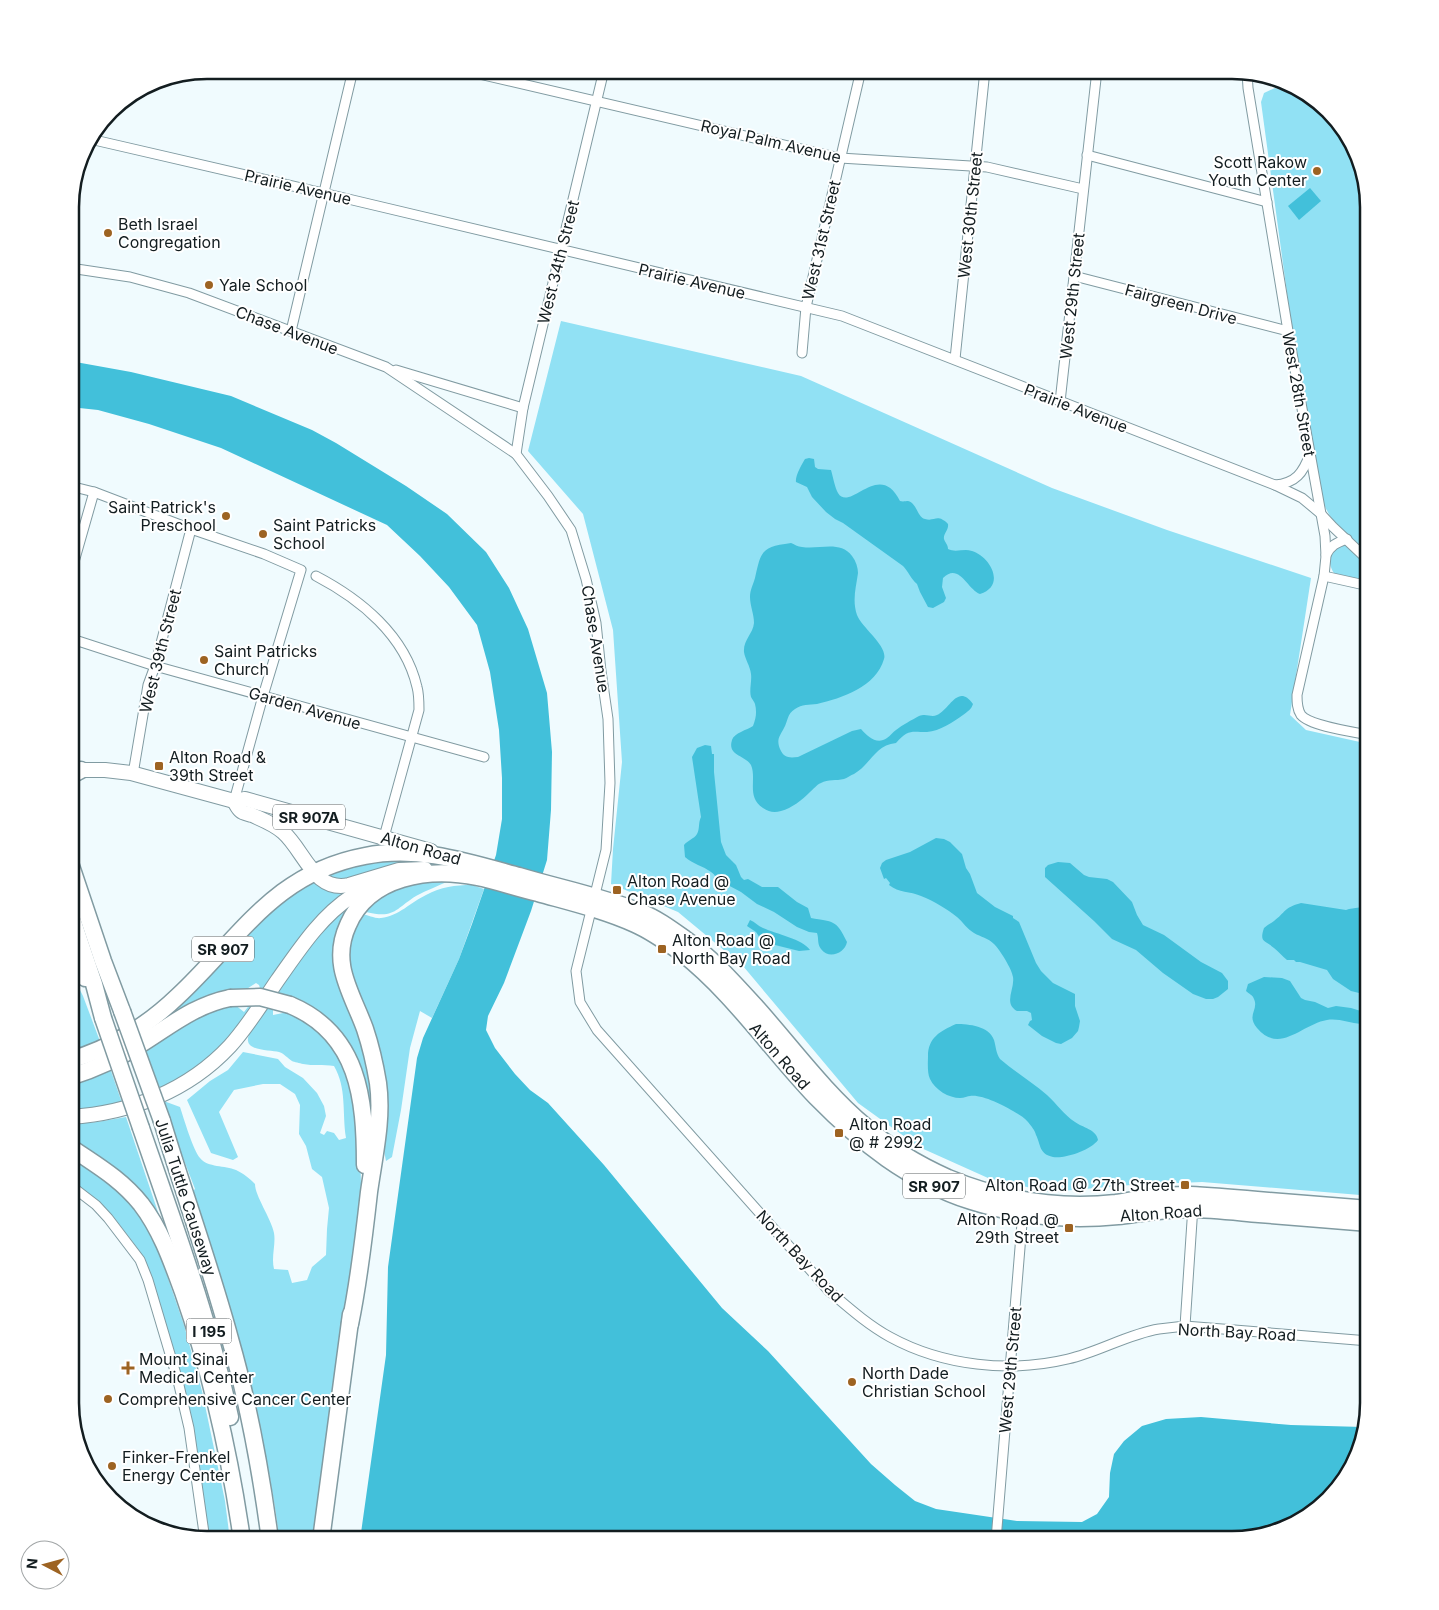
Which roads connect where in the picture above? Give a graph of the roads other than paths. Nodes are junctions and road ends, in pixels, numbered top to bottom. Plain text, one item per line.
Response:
1 (351, 79) edge
2 (501, 79) edge
3 (602, 79) edge
4 (859, 79) edge
5 (984, 79) edge
6 (1096, 79) edge
7 (1247, 80) edge
8 (597, 101) junction
9 (97, 141) edge
10 (1087, 155) junction
11 (840, 158) junction
12 (975, 166) junction
13 (1083, 190) junction
14 (323, 193) junction
15 (1268, 202) junction
16 (561, 250) junction
17 (79, 269) edge
18 (1074, 276) junction
19 (806, 307) junction
20 (291, 331) junction
21 (1288, 332) junction
22 (802, 353) dead end
23 (955, 359) junction
24 (386, 367) junction
25 (1060, 402) junction
26 (523, 408) junction
27 (1310, 453) junction
28 (516, 454) junction
29 (1275, 485) junction
30 (79, 488) edge
31 (94, 492) junction
32 (1320, 513) junction
33 (191, 529) junction
34 (1347, 540) junction
35 (79, 544) edge
36 (1360, 552) edge
37 (1326, 556) junction
38 (316, 576) dead end
39 (1324, 576) junction
40 (1360, 584) edge
41 (79, 641) edge
42 (155, 666) junction
43 (263, 696) junction
44 (1360, 733) edge
45 (412, 738) junction
46 (484, 758) dead end
47 (79, 772) edge
48 (133, 774) junction
49 (234, 801) junction
50 (384, 837) junction
51 (448, 857) junction
52 (425, 869) junction
53 (476, 870) junction
54 (314, 872) junction
55 (79, 890) edge
56 (594, 903) junction
57 (79, 939) edge
58 (79, 967) edge
59 (103, 1016) junction
60 (87, 1055) junction
61 (79, 1057) edge
62 (79, 1059) edge
63 (79, 1073) edge
64 (79, 1116) edge
65 (79, 1153) edge
66 (79, 1192) edge
67 (1194, 1202) junction
68 (1023, 1207) junction
69 (1360, 1209) edge
70 (1360, 1222) edge
71 (350, 1324) junction
72 (1185, 1326) junction
73 (1360, 1340) edge
74 (1011, 1367) junction
75 (204, 1531) edge
76 (240, 1531) edge
77 (250, 1531) edge
78 (269, 1531) edge
79 (322, 1531) edge
80 (997, 1531) edge

1 - 14 street
2 - 8 street, Royal Palm Avenue
3 - 8 street, West 34th Street
4 - 11 street, West 31st Street
5 - 12 street, West 30th Street
6 - 10 street, West 29th Street
7 - 15 street, West 28th Street
8 - 11 street, Royal Palm Avenue
8 - 16 street, West 34th Street
9 - 14 street, Prairie Avenue
10 - 13 street, West 29th Street
10 - 15 street
11 - 12 street, Royal Palm Avenue
11 - 19 street, West 31st Street
12 - 13 street, Royal Palm Avenue
12 - 23 street, West 30th Street
13 - 18 street, West 29th Street
14 - 16 street, Prairie Avenue
14 - 20 street
15 - 21 street, West 28th Street
16 - 19 street, Prairie Avenue
16 - 26 street, West 34th Street
17 - 20 street, Chase Avenue
18 - 21 street, Fairgreen Drive
18 - 25 street, West 29th Street
19 - 22 street, West 31st Street
19 - 23 street, Prairie Avenue
20 - 24 street, Chase Avenue
21 - 27 street, West 28th Street
23 - 25 street, Prairie Avenue
24 - 26 street, Chase Avenue
24 - 28 street, Chase Avenue
25 - 29 street, Prairie Avenue
26 - 28 street, West 34th Street
27 - 29 street
27 - 32 street, West 28th Street
28 - 56 street, Chase Avenue
29 - 32 street, Prairie Avenue
30 - 31 street
31 - 33 street
31 - 35 street
32 - 34 street, Prairie Avenue
32 - 37 street, West 28th Street
33 - 42 street, West 39th Street
33 - 43 street
34 - 36 street, Prairie Avenue
34 - 37 street
37 - 39 street, West 28th Street
38 - 45 street
39 - 40 street
39 - 44 street, West 28th Street
41 - 42 street, Garden Avenue
42 - 43 street, Garden Avenue
42 - 48 street, West 39th Street
43 - 45 street, Garden Avenue
43 - 49 street
45 - 46 street, Garden Avenue
45 - 50 street
47 - 48 main road, Alton Road / SR 907A
48 - 49 main road, Alton Road / SR 907A
49 - 50 main road, Alton Road / SR 907A
49 - 54 main road, Alton Road / SR 907A
50 - 51 main road, Alton Road / SR 907A
51 - 53 highway, Alton Road / SR 907
51 - 54 highway, SR 907
52 - 53 main road, Alton Road / SR 907
52 - 54 main road, Alton Road / SR 907A
52 - 64 main road, SR 907
53 - 56 highway, Alton Road / SR 907
53 - 71 highway
54 - 60 highway, SR 907
55 - 78 highway, Julia Tuttle Causeway / I 195, bridge
56 - 68 highway, Alton Road / SR 907
56 - 74 street, North Bay Road
57 - 59 highway, Julia Tuttle Causeway / I 195
58 - 59 highway
59 - 77 highway, Julia Tuttle Causeway / I 195, bridge
60 - 61 highway
60 - 62 main road, SR 907
63 - 71 highway, bridge
65 - 76 highway
66 - 75 street
67 - 68 highway, Alton Road / SR 907
67 - 69 highway, Alton Road / SR 907
67 - 70 highway, Alton Road / SR 907
67 - 72 street
68 - 74 street, West 29th Street
71 - 79 highway
72 - 73 street, North Bay Road
72 - 74 street, North Bay Road
74 - 80 street, West 29th Street

